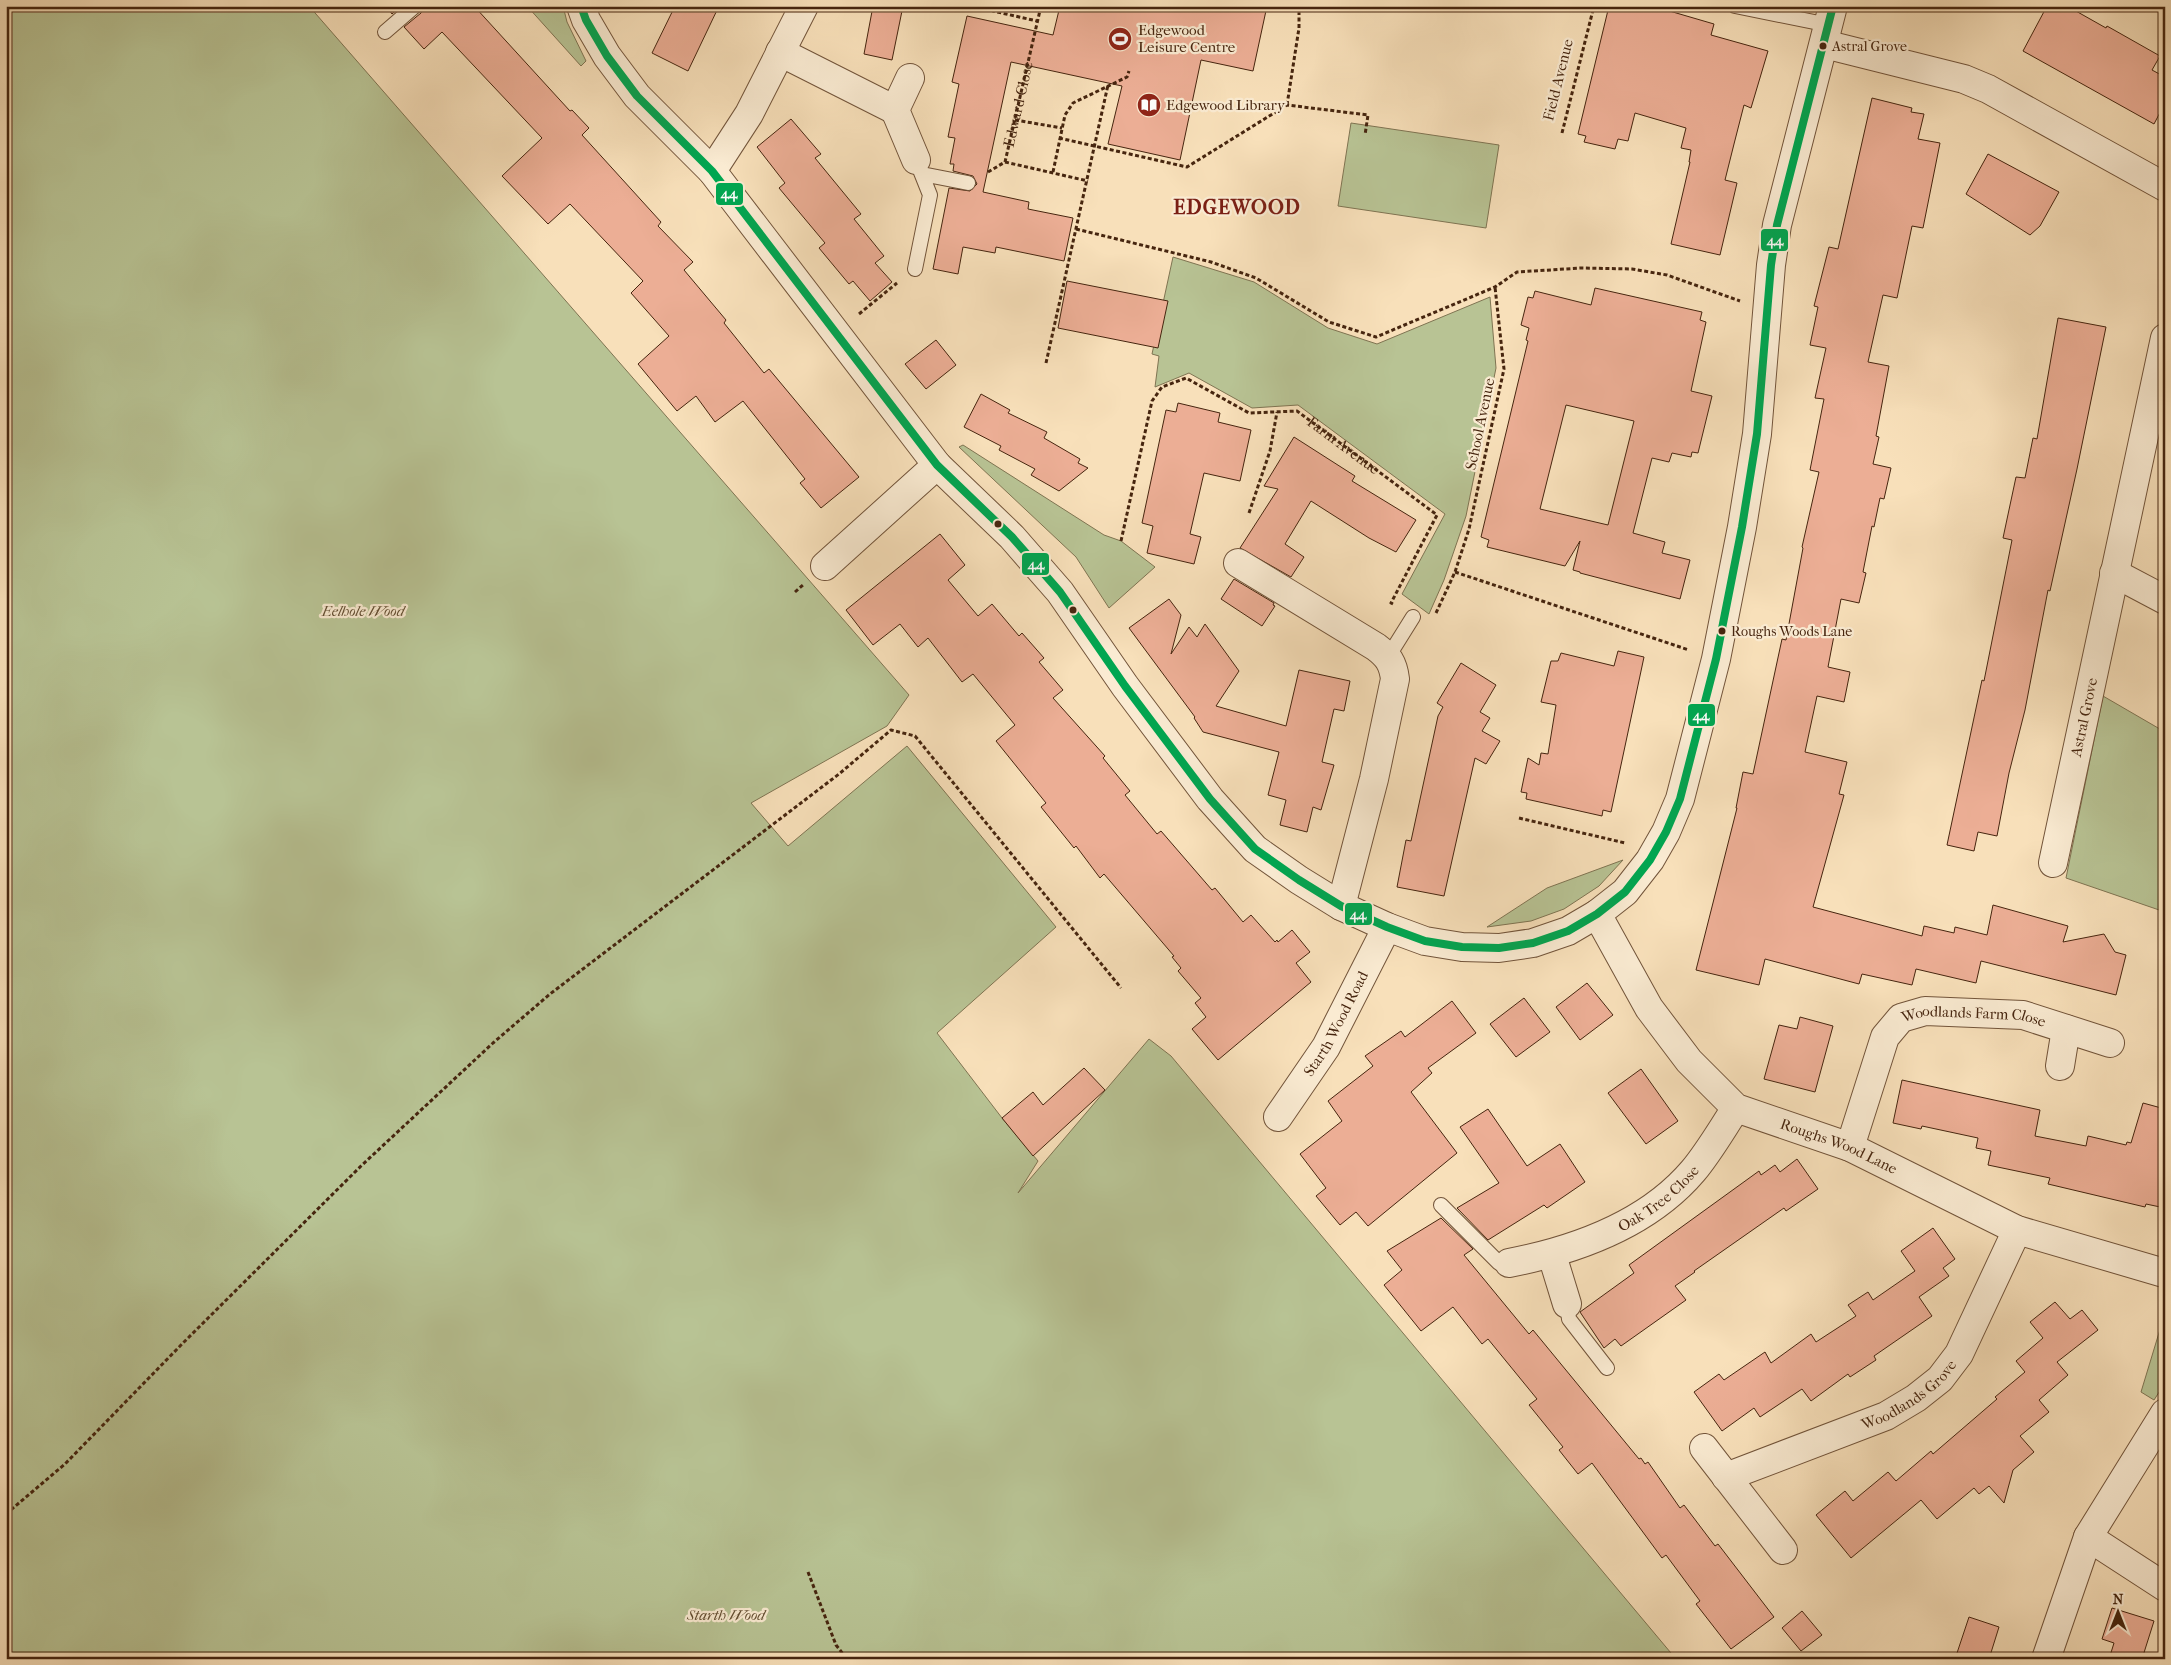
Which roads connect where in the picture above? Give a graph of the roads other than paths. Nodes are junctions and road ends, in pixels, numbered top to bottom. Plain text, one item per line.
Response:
1 (415, 6) edge
2 (581, 6) edge
3 (804, 6) edge
4 (1735, 6) edge
5 (1829, 25) edge
6 (385, 32) dead end
7 (780, 52) junction
8 (910, 78) dead end
9 (895, 110) junction
10 (919, 167) junction
11 (712, 171) junction
12 (968, 183) road end
13 (2165, 187) edge
14 (915, 269) road end
15 (2165, 338) edge
16 (937, 466) junction
17 (1238, 563) dead end
18 (825, 566) dead end
19 (2114, 573) junction
20 (2165, 600) edge
21 (1414, 617) road end
22 (1388, 657) junction
23 (2052, 863) dead end
24 (1341, 906) junction
25 (1597, 914) junction
26 (1387, 927) junction
27 (2066, 1029) junction
28 (2110, 1043) dead end
29 (2060, 1066) dead end
30 (1736, 1108) junction
31 (1278, 1117) dead end
32 (1850, 1147) junction
33 (1441, 1205) dead end
34 (2017, 1230) junction
35 (1552, 1255) junction
36 (1509, 1263) joint
37 (2164, 1273) edge
38 (1567, 1304) joint
39 (1607, 1368) dead end
40 (2165, 1413) edge
41 (1704, 1448) dead end
42 (1726, 1477) junction
43 (2088, 1537) junction
44 (1783, 1550) dead end
45 (2165, 1587) edge
46 (2046, 1659) edge

1 - 6 lane
2 - 11 street
3 - 7 street
4 - 5 lane
5 - 13 street
5 - 25 street
7 - 9 street
7 - 11 street
8 - 9 street
9 - 10 street
10 - 12 lane
10 - 14 lane
11 - 16 street
15 - 19 street, Astral Grove
16 - 18 street
16 - 24 street
17 - 22 street
19 - 20 street
19 - 23 street, Astral Grove
21 - 22 lane
22 - 24 street
24 - 26 street
25 - 26 street
25 - 30 street, Roughs Wood Lane
26 - 31 street, Starth Wood Road
27 - 28 street, Woodlands Farm Close
27 - 29 street, Woodlands Farm Close
27 - 32 street, Woodlands Farm Close
30 - 32 street, Roughs Wood Lane
30 - 35 street, Oak Tree Close
32 - 34 street, Roughs Wood Lane
33 - 36 lane
34 - 37 street, Roughs Wood Lane
34 - 42 street, Woodlands Grove
35 - 36 street, Oak Tree Close
35 - 38 street
38 - 39 lane
40 - 43 street
41 - 42 street
42 - 44 street
43 - 45 street
43 - 46 street

